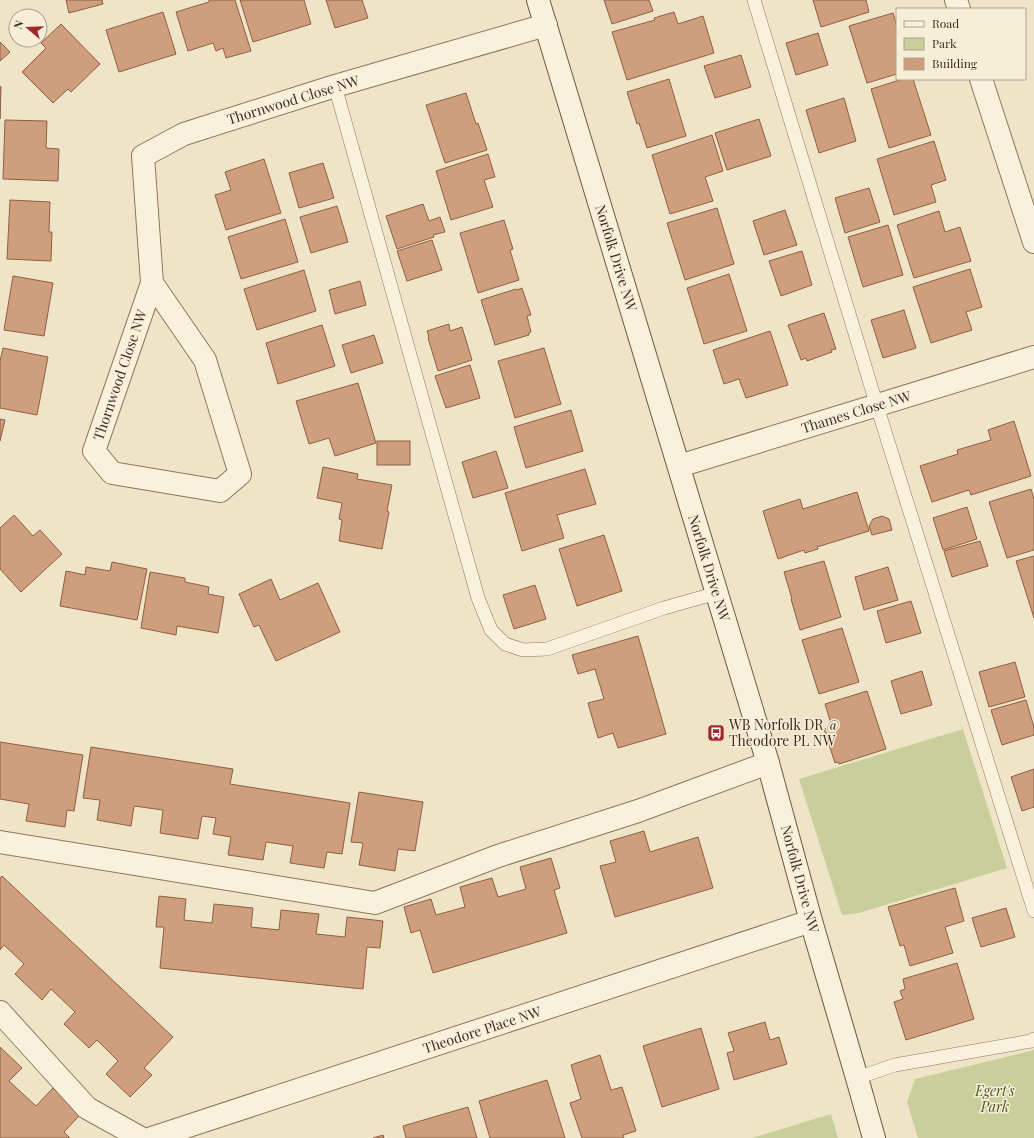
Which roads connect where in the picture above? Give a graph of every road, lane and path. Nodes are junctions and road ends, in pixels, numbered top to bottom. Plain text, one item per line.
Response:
1 (538, 0) edge
2 (754, 0) edge
3 (546, 25) junction
4 (981, 80) edge
5 (335, 86) junction
6 (1034, 242) edge
7 (152, 283) junction
8 (1034, 357) edge
9 (877, 406) junction
10 (678, 466) junction
11 (717, 593) junction
12 (768, 763) junction
13 (0, 842) edge
14 (1034, 911) edge
15 (811, 922) junction
16 (0, 1012) edge
17 (1034, 1039) edge
18 (857, 1078) junction
19 (141, 1138) edge
20 (152, 1138) edge
21 (874, 1138) edge

1 - 3 street, Norfolk Drive NW
2 - 9 lane
3 - 5 street, Thornwood Close NW
3 - 10 street, Norfolk Drive NW
4 - 6 street
5 - 7 street, Thornwood Close NW
5 - 11 lane
7 - 7 street, Thornwood Close NW
8 - 9 street, Thames Close NW
9 - 10 street, Thames Close NW
9 - 14 lane
10 - 11 street, Norfolk Drive NW
11 - 12 street, Norfolk Drive NW
12 - 13 street
12 - 15 street, Norfolk Drive NW
15 - 18 street, Norfolk Drive NW
15 - 20 street, Theodore Place NW
16 - 19 street
17 - 18 lane
18 - 21 street, Norfolk Drive NW

